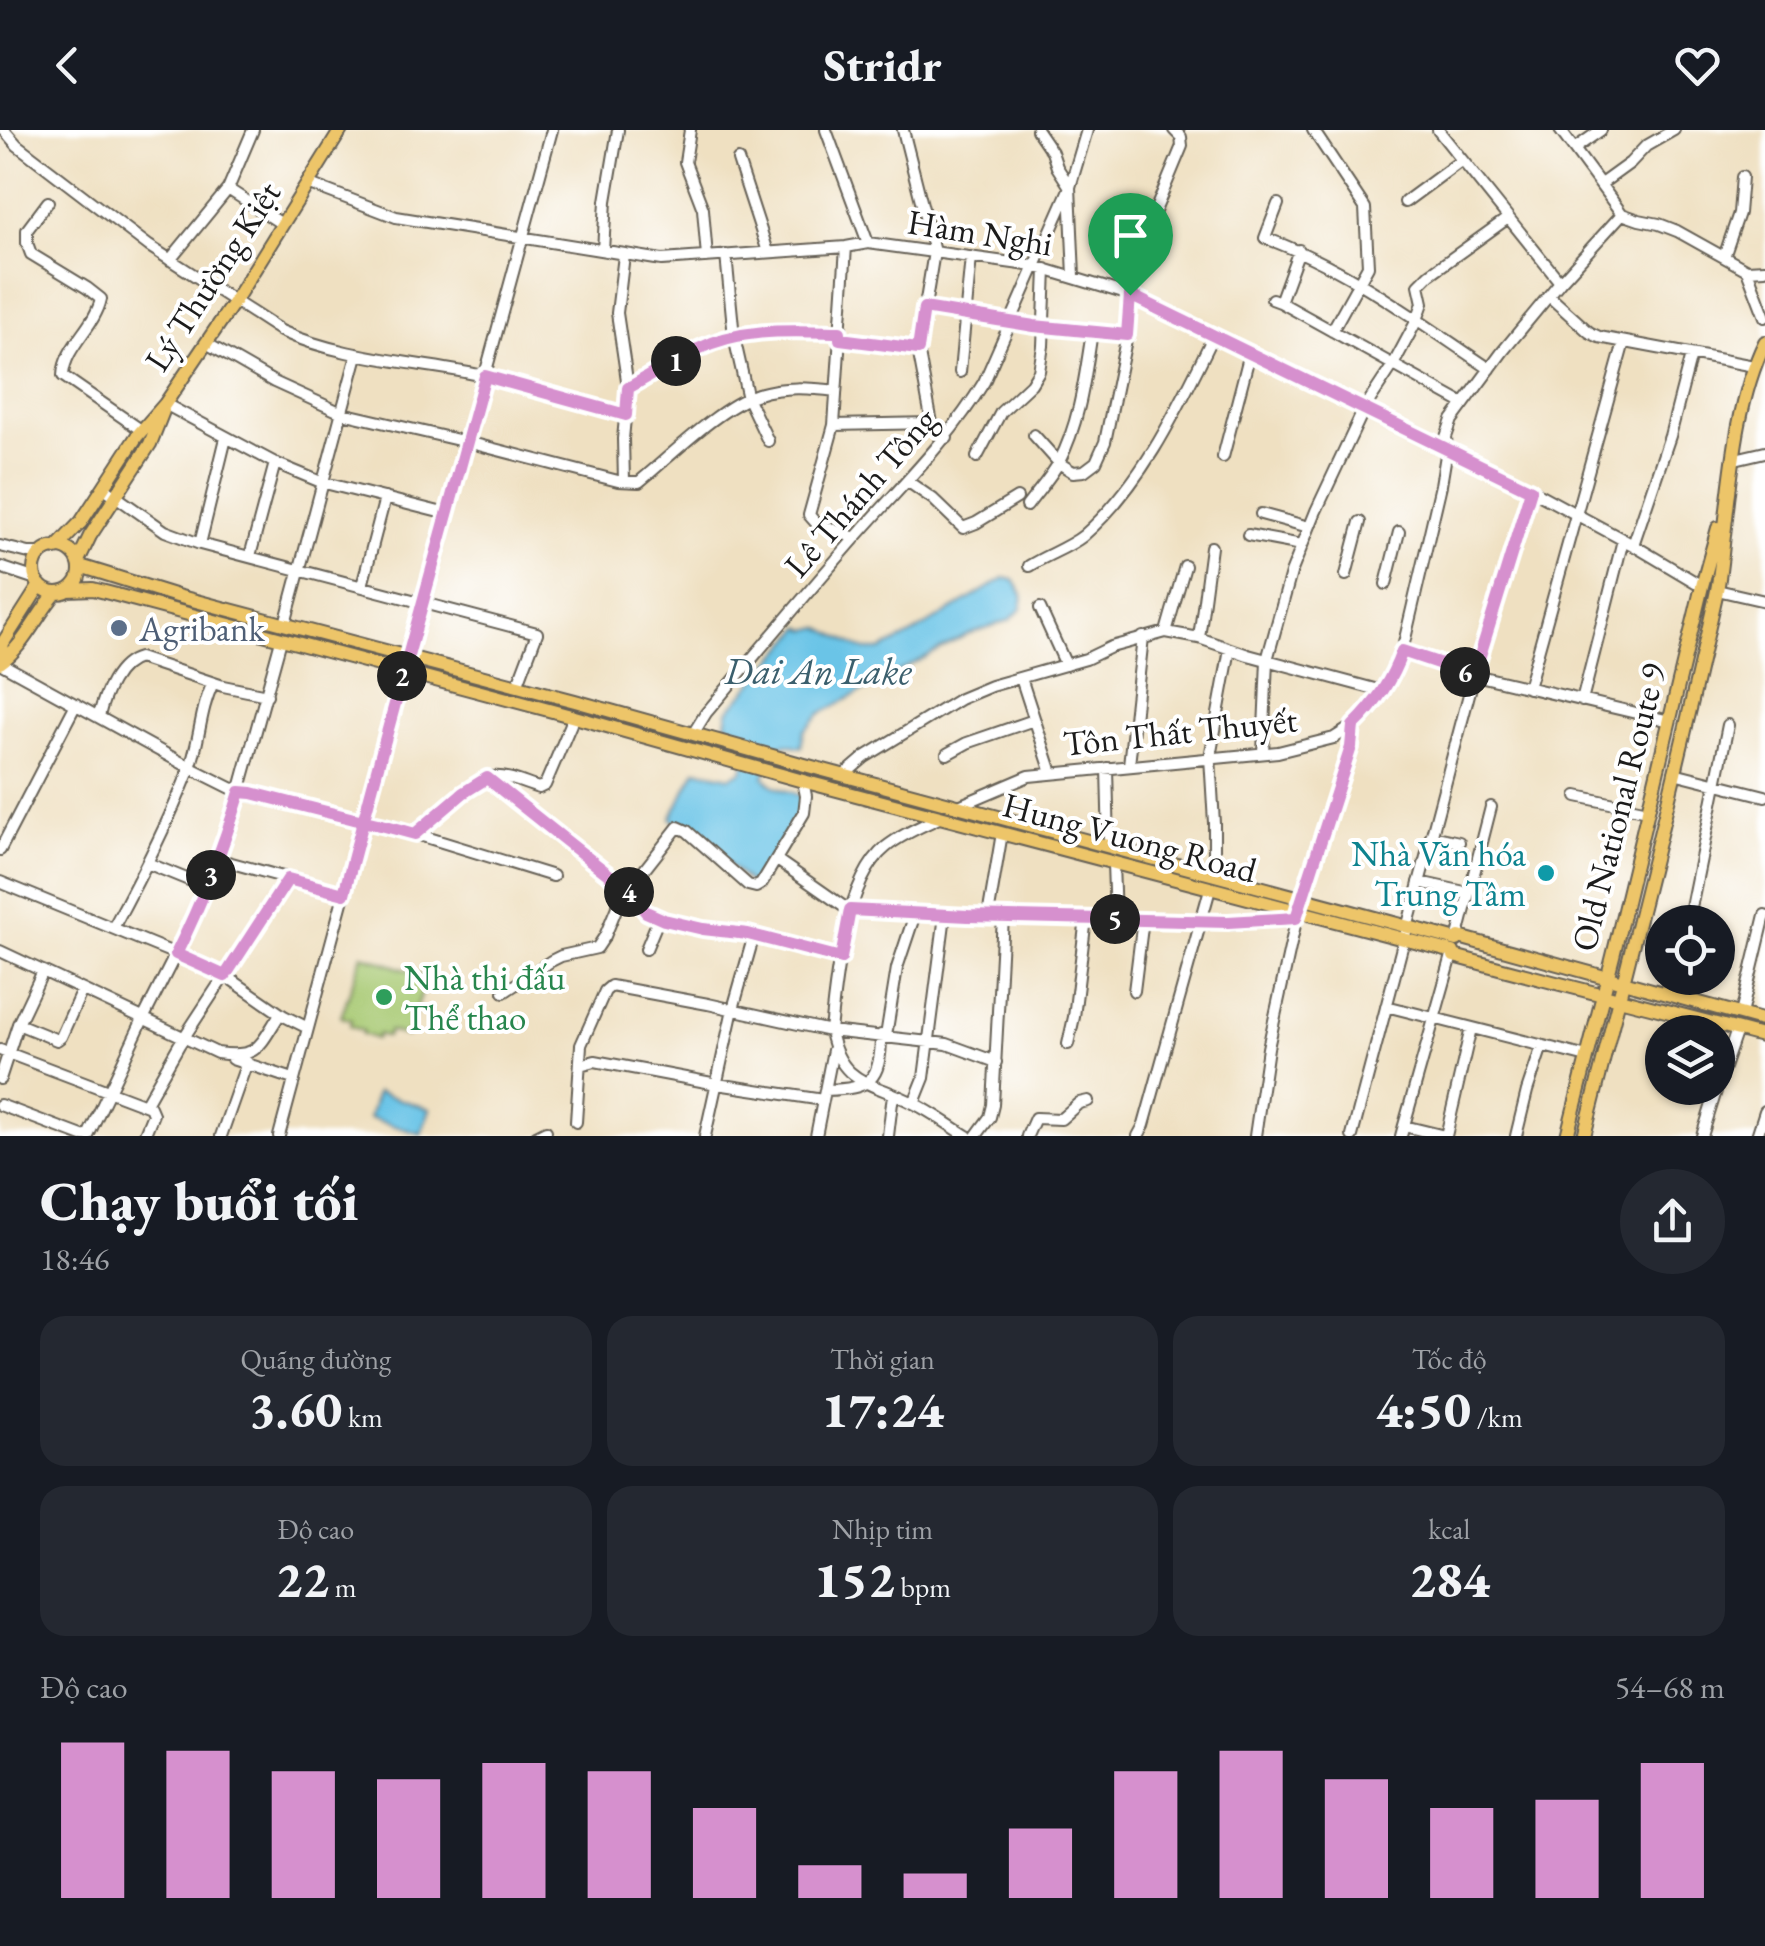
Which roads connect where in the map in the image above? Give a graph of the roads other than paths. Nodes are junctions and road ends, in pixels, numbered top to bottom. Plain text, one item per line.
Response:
1 (4, 130) edge
2 (254, 130) edge
3 (342, 130) edge
4 (552, 130) edge
5 (618, 130) edge
6 (690, 130) edge
7 (826, 130) edge
8 (903, 130) edge
9 (1038, 130) edge
10 (1088, 130) edge
11 (1174, 130) edge
12 (1313, 130) edge
13 (1438, 130) edge
14 (1560, 130) edge
15 (1601, 130) edge
16 (1674, 130) edge
17 (1574, 149) junction
18 (738, 160) dead end
19 (1462, 160) junction
20 (1742, 177) dead end
21 (307, 183) junction
22 (1601, 184) junction
23 (1070, 187) junction
24 (228, 189) junction
25 (48, 202) dead end
26 (1405, 202) dead end
27 (1278, 204) dead end
28 (1622, 214) junction
29 (1508, 218) junction
30 (282, 224) junction
31 (522, 237) junction
32 (868, 242) junction
33 (846, 247) junction
34 (603, 250) junction
35 (1299, 250) junction
36 (768, 252) junction
37 (934, 252) junction
38 (624, 254) junction
39 (726, 255) junction
40 (707, 256) junction
41 (971, 257) junction
42 (1724, 258) junction
43 (170, 260) junction
44 (1040, 268) junction
45 (1765, 269) edge
46 (1747, 270) junction
47 (1074, 276) junction
48 (1560, 282) junction
49 (1359, 284) junction
50 (1130, 295) junction
51 (1549, 296) junction
52 (234, 302) junction
53 (924, 308) junction
54 (967, 315) junction
55 (1765, 317) edge
56 (1417, 320) junction
57 (1010, 322) junction
58 (1044, 327) junction
59 (1332, 330) junction
60 (1092, 332) junction
61 (840, 335) junction
62 (1127, 335) junction
63 (1214, 336) junction
64 (734, 337) junction
65 (1624, 342) junction
66 (1765, 342) edge
67 (206, 343) junction
68 (918, 349) junction
69 (1250, 353) junction
70 (358, 355) junction
71 (1691, 355) junction
72 (1759, 359) edge
73 (1393, 364) junction
74 (1490, 368) junction
75 (960, 372) dead end
76 (485, 376) junction
77 (628, 388) junction
78 (836, 391) junction
79 (748, 399) junction
80 (165, 404) junction
81 (1464, 404) junction
82 (1364, 410) junction
83 (342, 413) junction
84 (626, 415) junction
85 (932, 423) junction
86 (834, 425) junction
87 (142, 430) junction
88 (1034, 434) dead end
89 (226, 438) junction
90 (946, 438) junction
91 (768, 441) dead end
92 (467, 442) junction
93 (1447, 450) junction
94 (1765, 452) edge
95 (977, 457) dead end
96 (1223, 457) dead end
97 (1734, 459) junction
98 (275, 463) junction
99 (1059, 463) junction
100 (624, 481) junction
101 (907, 481) junction
102 (324, 483) junction
103 (104, 488) junction
104 (1531, 490) junction
105 (1729, 492) junction
106 (117, 497) junction
107 (385, 498) junction
108 (447, 514) junction
109 (1261, 514) dead end
110 (1577, 515) junction
111 (1360, 522) dead end
112 (1309, 527) junction
113 (1398, 532) dead end
114 (1248, 534) dead end
115 (856, 538) junction
116 (1628, 542) junction
117 (200, 544) junction
118 (1302, 545) junction
119 (0, 546) edge
120 (1211, 547) dead end
121 (50, 550) junction
122 (250, 556) junction
123 (79, 564) junction
124 (1029, 566) dead end
125 (1185, 566) dead end
126 (0, 567) edge
127 (301, 569) junction
128 (1346, 575) dead end
129 (38, 582) junction
130 (1386, 584) dead end
131 (362, 586) junction
132 (1702, 586) junction
133 (1718, 590) junction
134 (62, 592) junction
135 (178, 596) junction
136 (1765, 601) edge
137 (424, 602) junction
138 (1040, 608) dead end
139 (174, 611) junction
140 (285, 624) junction
141 (1166, 632) junction
142 (1143, 637) junction
143 (1198, 638) junction
144 (281, 640) junction
145 (1230, 649) junction
146 (1402, 651) junction
147 (408, 656) junction
148 (1267, 660) junction
149 (0, 662) edge
150 (1066, 664) junction
151 (404, 672) junction
152 (1474, 675) junction
153 (1021, 678) junction
154 (213, 683) junction
155 (517, 686) junction
156 (1528, 688) junction
157 (1382, 691) junction
158 (267, 694) junction
159 (1582, 700) junction
160 (513, 701) junction
161 (574, 701) junction
162 (76, 704) junction
163 (99, 716) junction
164 (570, 716) junction
165 (1034, 720) junction
166 (1670, 721) junction
167 (1685, 725) junction
168 (1728, 725) dead end
169 (1353, 726) junction
170 (693, 734) junction
171 (689, 750) junction
172 (1262, 753) junction
173 (947, 754) dead end
174 (1210, 757) junction
175 (1129, 765) junction
176 (190, 768) junction
177 (1107, 768) junction
178 (1658, 768) junction
179 (1674, 772) junction
180 (1052, 773) junction
181 (844, 775) junction
182 (487, 778) junction
183 (802, 781) junction
184 (1716, 783) junction
185 (240, 792) junction
186 (1577, 796) dead end
187 (1765, 796) edge
188 (961, 805) junction
189 (1491, 807) dead end
190 (1648, 811) junction
191 (1664, 815) junction
192 (941, 817) junction
193 (363, 821) junction
194 (1002, 833) junction
195 (415, 834) junction
196 (1431, 836) junction
197 (1459, 842) dead end
198 (1110, 846) junction
199 (0, 850) edge
200 (217, 859) junction
201 (777, 860) junction
202 (1109, 862) junction
203 (147, 863) junction
204 (1214, 873) junction
205 (553, 876) dead end
206 (288, 879) junction
207 (0, 882) edge
208 (1418, 882) junction
209 (206, 887) junction
210 (1210, 889) junction
211 (628, 890) junction
212 (344, 894) junction
213 (1468, 894) junction
214 (1302, 897) junction
215 (1691, 905) edge
216 (850, 910) junction
217 (914, 914) junction
218 (945, 915) junction
219 (1765, 915) edge
220 (988, 916) junction
221 (1297, 916) junction
222 (1002, 917) junction
223 (660, 918) junction
224 (1086, 918) junction
225 (1114, 918) junction
226 (1143, 919) junction
227 (1200, 922) junction
228 (114, 928) junction
229 (1405, 933) junction
230 (754, 935) junction
231 (1455, 946) junction
232 (646, 949) dead end
233 (0, 951) edge
234 (176, 954) junction
235 (841, 958) junction
236 (43, 971) junction
237 (225, 976) junction
238 (1608, 977) junction
239 (1623, 982) junction
240 (1645, 988) edge
241 (82, 990) junction
242 (1134, 991) dead end
243 (504, 992) dead end
244 (1672, 995) edge
245 (1603, 996) junction
246 (1619, 999) junction
247 (1386, 1006) junction
248 (734, 1010) junction
249 (280, 1014) junction
250 (1742, 1014) junction
251 (143, 1018) junction
252 (1435, 1018) junction
253 (1765, 1021) edge
254 (18, 1024) junction
255 (308, 1028) junction
256 (1471, 1028) junction
257 (1737, 1030) junction
258 (830, 1031) junction
259 (883, 1036) junction
260 (1735, 1036) edge
261 (185, 1037) junction
262 (1765, 1037) edge
263 (930, 1041) junction
264 (1068, 1044) dead end
265 (1542, 1046) junction
266 (834, 1049) junction
267 (4, 1051) edge
268 (217, 1053) junction
269 (1588, 1057) junction
270 (247, 1062) junction
271 (996, 1062) junction
272 (1603, 1062) junction
273 (580, 1065) junction
274 (0, 1079) edge
275 (292, 1079) junction
276 (717, 1084) junction
277 (867, 1084) junction
278 (109, 1092) junction
279 (893, 1094) junction
280 (824, 1095) junction
281 (1088, 1102) dead end
282 (914, 1103) junction
283 (0, 1105) edge
284 (145, 1105) junction
285 (1711, 1105) edge
286 (1765, 1111) edge
287 (576, 1122) dead end
288 (1402, 1131) edge
289 (85, 1136) edge
290 (144, 1136) edge
291 (220, 1136) edge
292 (279, 1136) edge
293 (705, 1136) edge
294 (816, 1136) edge
295 (888, 1136) edge
296 (967, 1136) edge
297 (976, 1136) edge
298 (1027, 1136) edge
299 (1138, 1136) edge
300 (1255, 1136) edge
301 (1352, 1136) edge
302 (1446, 1136) edge
303 (1516, 1136) edge
304 (1567, 1136) edge
305 (1584, 1136) edge
306 (1702, 1136) edge
307 (1757, 1136) edge

1 - 43 street
2 - 24 street
3 - 21 main road, Lý Thường Kiệt
4 - 31 street
5 - 34 street
6 - 40 street
7 - 32 street
8 - 37 street
9 - 23 street
10 - 23 street
11 - 50 street
12 - 49 street
13 - 19 street
14 - 17 street
15 - 17 street
16 - 22 street
17 - 22 street
18 - 36 street
19 - 26 street
19 - 29 street
20 - 42 street
21 - 30 main road, Lý Thường Kiệt
21 - 31 street, Hàm Nghi
22 - 28 street
23 - 44 street, Lê Thánh Tông
23 - 47 street
24 - 30 street
24 - 43 street
25 - 87 street
27 - 35 street
28 - 42 street
28 - 48 street, Tôn Thất Thuyết
29 - 48 street
29 - 56 street
30 - 52 main road, Lý Thường Kiệt
31 - 34 street, Hàm Nghi
31 - 76 street
32 - 33 street, Hàm Nghi
32 - 37 street, Hàm Nghi
33 - 36 street, Hàm Nghi
33 - 61 street
34 - 38 street, Hàm Nghi
35 - 49 street
35 - 59 street
36 - 39 street, Hàm Nghi
37 - 41 street, Hàm Nghi
37 - 53 street
38 - 40 street, Hàm Nghi
38 - 77 street
39 - 40 street, Hàm Nghi
39 - 64 street
41 - 44 street, Hàm Nghi
41 - 54 street
42 - 46 street
43 - 52 street
44 - 47 street, Hàm Nghi
44 - 57 street, Lê Thánh Tông
44 - 58 street
45 - 46 street
46 - 55 street
47 - 50 street, Hàm Nghi
48 - 51 street, Tôn Thất Thuyết
49 - 56 street
49 - 59 street
50 - 62 street
50 - 63 street, Hàm Nghi
51 - 65 street
51 - 74 street, Tôn Thất Thuyết
52 - 67 main road, Lý Thường Kiệt
52 - 70 street
53 - 54 street
53 - 68 street
54 - 57 street
54 - 75 street
56 - 73 street
56 - 74 street
57 - 58 street
57 - 90 street, Lê Thánh Tông
58 - 60 street
58 - 95 street
59 - 73 street
60 - 62 street
60 - 99 street
61 - 64 street
61 - 68 street
61 - 78 street
62 - 99 street
63 - 69 street, Hàm Nghi
63 - 124 street
64 - 77 street
64 - 79 street
65 - 71 street
65 - 110 street
66 - 72 main road, Old National Route 9
67 - 80 main road, Lý Thường Kiệt
67 - 83 street
68 - 85 street
69 - 82 street, Hàm Nghi
69 - 96 street
70 - 76 street
70 - 83 street
71 - 72 street
71 - 116 street
72 - 97 main road, Old National Route 9
73 - 81 street
73 - 82 street
74 - 81 street, Tôn Thất Thuyết
76 - 84 street
76 - 92 street
77 - 84 street
78 - 79 street
78 - 86 street
79 - 91 street
79 - 100 street
80 - 87 main road, Lý Thường Kiệt
80 - 89 street
80 - 106 main road, Lý Thường Kiệt
81 - 93 street, Tôn Thất Thuyết
82 - 93 street, Hàm Nghi
82 - 112 street
83 - 92 street
83 - 102 street
84 - 100 street
85 - 86 street
85 - 90 street
86 - 115 street
87 - 103 main road, Lý Thường Kiệt
88 - 99 street
89 - 98 street
89 - 117 street
90 - 101 street, Lê Thánh Tông
92 - 100 street
92 - 108 street
93 - 104 street, Hàm Nghi
93 - 146 street, Tôn Thất Thuyết
94 - 97 street
97 - 105 main road, Old National Route 9
98 - 102 street
98 - 122 street
99 - 101 street
101 - 115 street, Lê Thánh Tông
102 - 107 street
102 - 127 street
103 - 106 street
103 - 121 main road, Lý Thường Kiệt
104 - 110 street, Hàm Nghi
104 - 152 street
105 - 132 main road, Old National Route 9
105 - 133 main road, Old National Route 9
106 - 117 street
106 - 123 main road, Lý Thường Kiệt
107 - 108 street
107 - 131 street
108 - 137 street
109 - 112 street
110 - 116 street, Hàm Nghi
110 - 156 street
111 - 128 street
112 - 118 street
113 - 130 street
114 - 118 street
115 - 170 street, Lê Thánh Tông
116 - 132 street, Hàm Nghi
116 - 159 street
117 - 122 street
118 - 148 street
119 - 121 street
120 - 143 street
121 - 123 main road
121 - 129 main road
122 - 127 street
123 - 134 main road
123 - 135 main road
125 - 141 street
126 - 129 street
127 - 131 street
127 - 140 street
129 - 134 main road
129 - 149 main road
131 - 137 street
132 - 133 main road
132 - 166 main road, Old National Route 9
133 - 136 street
133 - 167 main road, Old National Route 9
134 - 139 main road
134 - 149 main road
135 - 139 main road
135 - 140 main road
137 - 147 street
137 - 155 street
138 - 150 street
139 - 144 main road
140 - 144 main road
140 - 147 main road
141 - 142 street
141 - 143 street
142 - 150 street
142 - 175 street
143 - 145 street
144 - 151 main road
144 - 158 street
145 - 148 street
145 - 174 street
146 - 152 street
146 - 157 street, Tôn Thất Thuyết
147 - 151 main road
147 - 155 main road
148 - 157 street
148 - 172 street
149 - 162 street
150 - 153 street
151 - 160 main road
151 - 193 street
152 - 156 street
152 - 196 street
153 - 165 street
153 - 181 street
154 - 158 street
154 - 163 street
154 - 176 street
155 - 160 main road
155 - 161 main road
156 - 159 street
157 - 169 street, Tôn Thất Thuyết
158 - 185 street
159 - 166 street
160 - 164 main road
161 - 164 main road
161 - 170 main road
162 - 163 street
162 - 199 street
163 - 176 street
164 - 171 main road
164 - 182 street
165 - 173 street
165 - 180 street
166 - 167 main road
166 - 178 main road, Old National Route 9
167 - 179 main road, Old National Route 9
168 - 184 street
169 - 172 street, Tôn Thất Thuyết
169 - 214 street
170 - 171 main road
170 - 181 main road, Hung Vuong Road
171 - 183 main road, Hung Vuong Road
172 - 174 street, Tôn Thất Thuyết
174 - 175 street, Tôn Thất Thuyết
174 - 204 street
175 - 177 street, Tôn Thất Thuyết
176 - 185 street
176 - 203 street
177 - 180 street, Tôn Thất Thuyết
177 - 198 street
178 - 179 main road
178 - 190 main road, Old National Route 9
179 - 184 street
179 - 191 main road, Old National Route 9
180 - 188 street, Tôn Thất Thuyết
181 - 188 main road, Hung Vuong Road
182 - 195 street
182 - 211 street
183 - 192 main road, Hung Vuong Road
183 - 201 street
184 - 187 street
184 - 215 street
185 - 193 street
185 - 200 street
186 - 190 street
188 - 192 main road
188 - 198 main road, Hung Vuong Road
189 - 213 street
190 - 191 main road
190 - 238 main road, Old National Route 9
191 - 239 main road, Old National Route 9
192 - 194 main road, Hung Vuong Road
192 - 216 street
193 - 195 street
193 - 212 street
194 - 202 main road, Hung Vuong Road
194 - 220 street
195 - 205 street
196 - 197 street
196 - 208 street
198 - 202 main road
198 - 204 main road, Hung Vuong Road
200 - 206 street
200 - 209 street
201 - 211 street
201 - 216 street
202 - 210 main road, Hung Vuong Road
202 - 225 street
203 - 209 street
203 - 228 street
204 - 210 main road
204 - 214 main road, Hung Vuong Road
206 - 212 street
206 - 237 street
207 - 228 street
208 - 213 street
208 - 229 street
209 - 234 street
210 - 221 main road, Hung Vuong Road
210 - 227 street
211 - 223 street
211 - 243 street
212 - 255 street
213 - 231 street
214 - 221 main road
214 - 229 main road, Hung Vuong Road
216 - 217 street
216 - 235 street
217 - 218 street
217 - 259 street
218 - 220 street
218 - 263 street
219 - 250 street
220 - 222 street
221 - 227 street
221 - 229 main road, Hung Vuong Road
221 - 300 street
222 - 224 street
222 - 271 street
223 - 230 street
223 - 232 street
224 - 225 street
224 - 264 street
225 - 226 street
226 - 227 street
226 - 242 street
227 - 299 street
228 - 234 street
229 - 231 main road, Hung Vuong Road
229 - 247 street
230 - 235 street
230 - 248 street
231 - 238 main road, Hung Vuong Road
231 - 245 main road, Hung Vuong Road
231 - 252 street
233 - 236 street
234 - 237 street
234 - 251 street
235 - 258 street
236 - 241 street
236 - 254 street
237 - 249 street
237 - 261 street
238 - 239 main road, Hung Vuong Road
238 - 245 main road, Old National Route 9
239 - 240 main road, Hung Vuong Road
239 - 246 main road, Old National Route 9
241 - 251 street
241 - 254 street
244 - 250 main road, Hung Vuong Road
245 - 246 main road, Hung Vuong Road
245 - 269 main road, Old National Route 9
246 - 257 main road, Hung Vuong Road
246 - 272 main road, Old National Route 9
247 - 252 street
247 - 301 street
248 - 258 street
248 - 273 street
248 - 276 street
249 - 255 street
249 - 268 street
250 - 253 main road, Hung Vuong Road
250 - 257 main road
251 - 261 street
251 - 278 street
252 - 256 street
252 - 288 street
254 - 267 street
255 - 275 street
256 - 265 street
256 - 302 street
257 - 260 street
257 - 262 main road, Hung Vuong Road
258 - 259 street
258 - 266 street
259 - 263 street
259 - 277 street
261 - 268 street
261 - 284 street
263 - 271 street
263 - 282 street
265 - 269 street
265 - 303 street
266 - 277 street
266 - 280 street
267 - 274 street
267 - 278 street
268 - 270 street
269 - 272 main road
269 - 304 main road, Old National Route 9
270 - 275 street
270 - 291 street
271 - 297 street
272 - 305 main road, Old National Route 9
273 - 276 street
273 - 287 street
275 - 292 street
276 - 280 street
276 - 293 street
277 - 279 street
277 - 280 street
278 - 284 street
278 - 289 street
279 - 282 street
279 - 295 street
280 - 294 street
281 - 298 street
282 - 296 street
283 - 289 street
284 - 290 street
285 - 306 street
286 - 307 street
288 - 302 street

